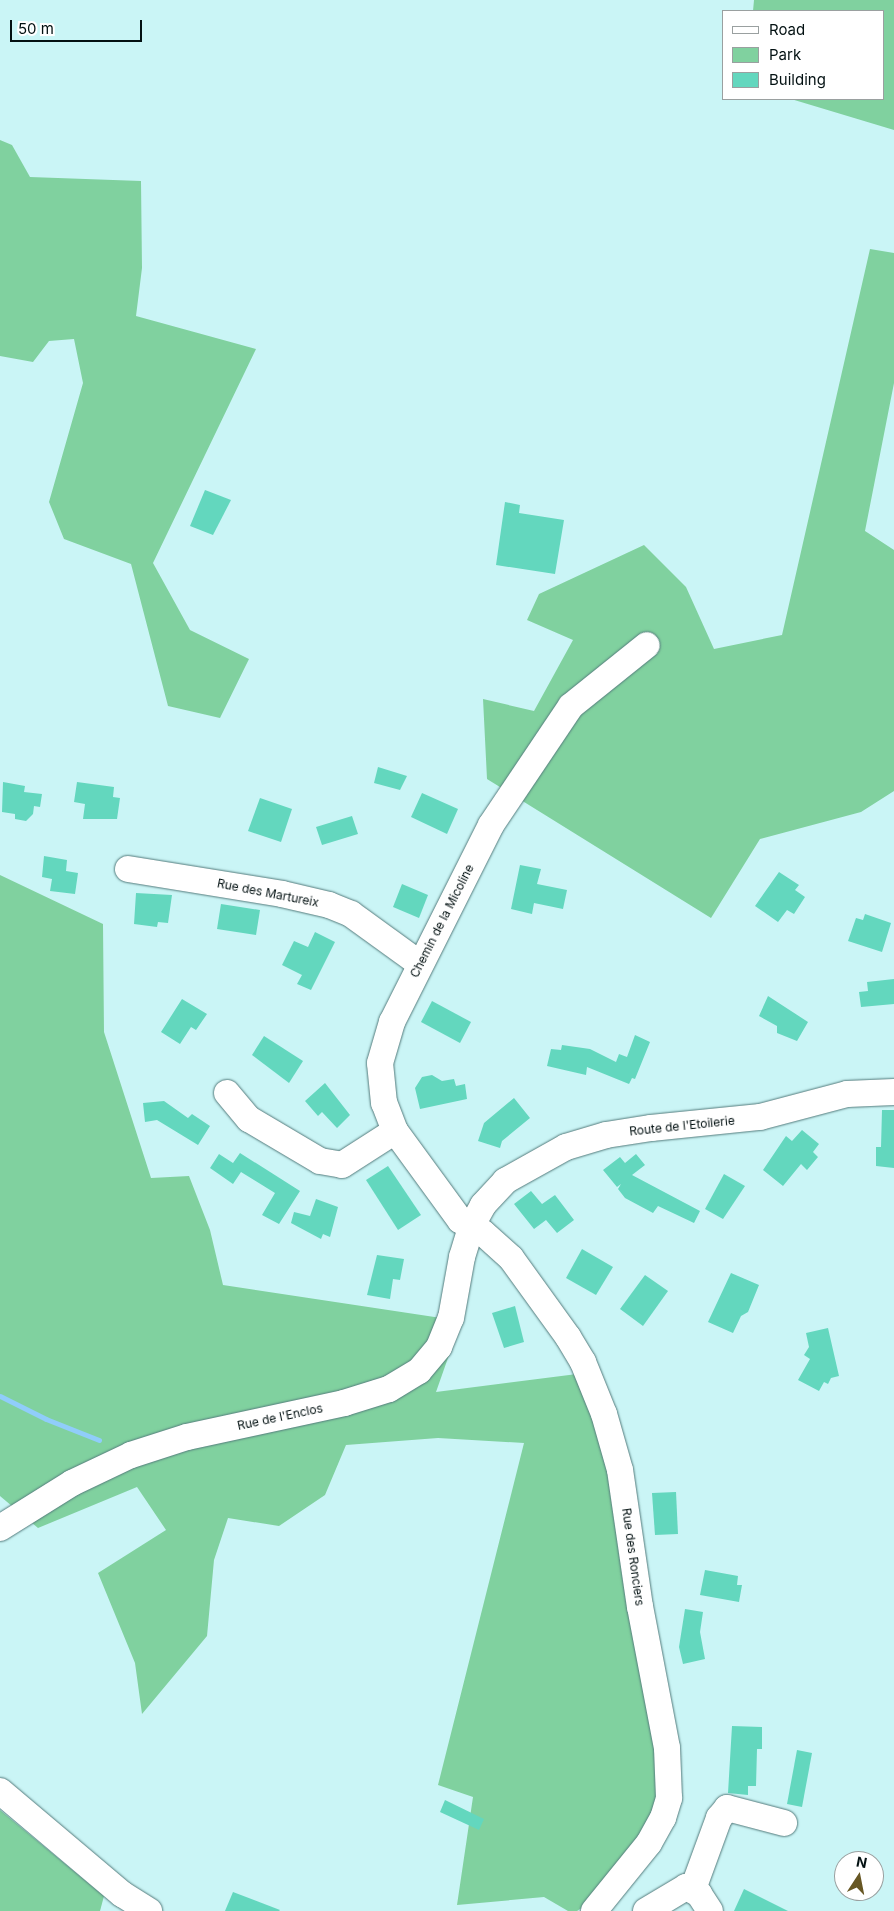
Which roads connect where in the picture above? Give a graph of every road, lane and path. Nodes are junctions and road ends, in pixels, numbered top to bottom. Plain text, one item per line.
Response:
1 (647, 645) dead end
2 (128, 869) dead end
3 (420, 964) junction
4 (894, 1092) edge
5 (227, 1093) dead end
6 (395, 1131) junction
7 (471, 1227) junction
8 (0, 1528) edge
9 (0, 1791) edge
10 (784, 1822) dead end
11 (692, 1889) junction
12 (149, 1911) edge
13 (594, 1911) edge
14 (646, 1911) edge
15 (710, 1911) edge

1 - 3 street, Chemin de la Micoline
2 - 3 street, Rue des Martureix
3 - 6 street, Chemin de la Micoline
4 - 7 street, Route de l'Etoilerie
5 - 6 street
6 - 7 street, Chemin de la Micoline
7 - 8 street, Rue de l'Enclos
7 - 13 street, Rue des Ronciers
9 - 12 street
10 - 11 street
11 - 14 street
11 - 15 street

